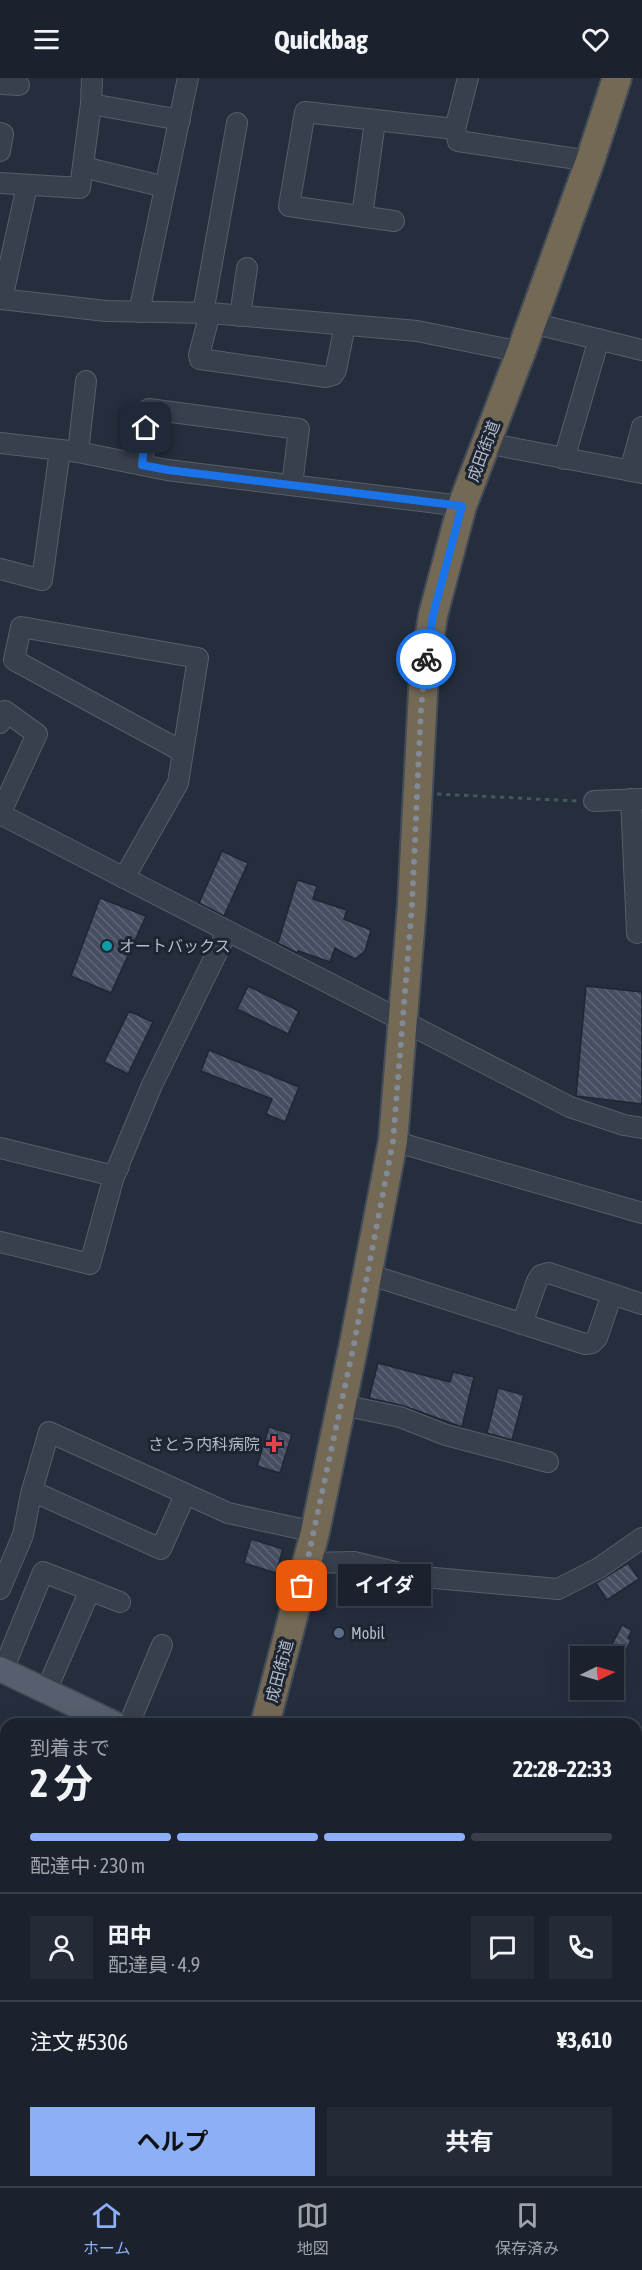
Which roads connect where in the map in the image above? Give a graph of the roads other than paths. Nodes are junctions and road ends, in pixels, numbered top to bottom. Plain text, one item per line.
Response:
1 (92, 78) edge
2 (188, 78) edge
3 (468, 78) edge
4 (617, 78) edge
5 (91, 104) junction
6 (180, 120) junction
7 (375, 121) junction
8 (237, 123) dead end
9 (455, 129) junction
10 (0, 133) edge
11 (0, 151) edge
12 (590, 161) junction
13 (83, 167) junction
14 (0, 183) edge
15 (27, 186) junction
16 (165, 187) junction
17 (362, 216) junction
18 (394, 221) dead end
19 (247, 268) dead end
20 (1, 299) edge
21 (139, 312) junction
22 (207, 313) junction
23 (240, 316) junction
24 (532, 322) junction
25 (345, 325) junction
26 (599, 339) junction
27 (642, 350) edge
28 (522, 352) junction
29 (86, 381) dead end
30 (642, 427) edge
31 (0, 443) edge
32 (486, 443) junction
33 (69, 451) junction
34 (564, 459) junction
35 (142, 465) junction
36 (636, 472) edge
37 (292, 485) junction
38 (462, 506) junction
39 (0, 569) edge
40 (0, 723) edge
41 (183, 752) junction
42 (637, 799) edge
43 (594, 801) road end
44 (0, 814) edge
45 (124, 878) junction
46 (227, 932) junction
47 (637, 933) dead end
48 (403, 1022) junction
49 (642, 1128) edge
50 (393, 1141) junction
51 (0, 1148) edge
52 (114, 1176) junction
53 (642, 1213) edge
54 (0, 1242) edge
55 (368, 1274) junction
56 (612, 1294) junction
57 (642, 1304) edge
58 (522, 1324) junction
59 (342, 1405) junction
60 (549, 1462) dead end
61 (32, 1491) junction
62 (185, 1495) junction
63 (315, 1532) junction
64 (642, 1538) edge
65 (308, 1563) junction
66 (0, 1589) edge
67 (90, 1590) junction
68 (120, 1602) dead end
69 (162, 1645) dead end
70 (2, 1669) edge
71 (46, 1691) junction
72 (102, 1718) edge
73 (132, 1718) edge
74 (267, 1718) edge

1 - 5 street
2 - 6 street
3 - 9 street
4 - 12 highway, 成田街道
5 - 6 street
5 - 13 street
6 - 16 street
7 - 9 street
7 - 17 street
7 - 17 street
8 - 22 street
9 - 12 street
10 - 11 street
12 - 24 highway, 成田街道
13 - 15 street
13 - 16 street
14 - 15 street
15 - 20 street
16 - 21 street
17 - 18 street
19 - 23 street
20 - 21 street
21 - 22 street
22 - 23 street
22 - 25 street
23 - 25 street
24 - 26 street
24 - 28 highway, 成田街道
25 - 28 street
26 - 27 street
26 - 34 street
28 - 32 highway, 成田街道
29 - 33 street
30 - 36 street
31 - 33 street
32 - 34 street
32 - 38 highway, 成田街道
33 - 35 street
33 - 39 street
34 - 36 street
35 - 37 street
35 - 37 street
37 - 38 street
38 - 48 highway, 成田街道
40 - 44 street
41 - 41 street
41 - 45 street
42 - 43 street
42 - 47 street
44 - 45 street
45 - 46 street
46 - 48 street
46 - 52 street
48 - 49 street
48 - 50 highway, 成田街道
50 - 53 street
50 - 55 highway, 成田街道
51 - 52 street
52 - 54 street
55 - 58 street
55 - 59 highway, 成田街道
56 - 57 street
56 - 58 street
56 - 58 street
59 - 60 street
59 - 63 highway, 成田街道
61 - 62 street
61 - 62 street
61 - 66 street
62 - 63 street
63 - 65 highway, 成田街道
64 - 65 street
65 - 74 highway, 成田街道
67 - 68 street
67 - 70 street
67 - 71 street
69 - 73 street
70 - 71 main road
71 - 72 main road

